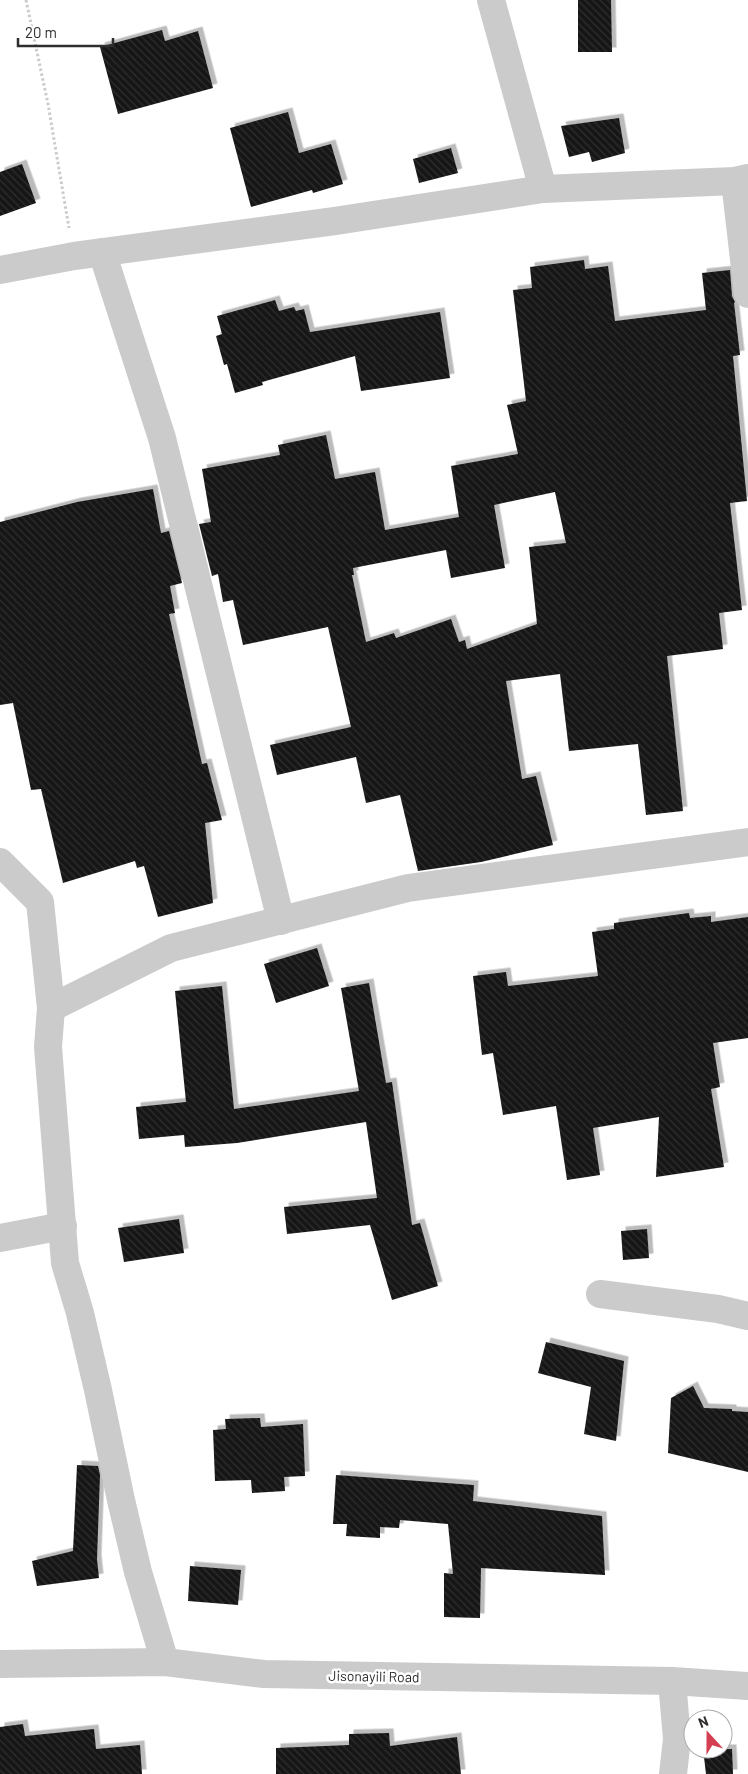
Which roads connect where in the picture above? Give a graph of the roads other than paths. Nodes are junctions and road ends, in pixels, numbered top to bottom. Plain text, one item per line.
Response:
1 (491, 0) edge
2 (742, 180) edge
3 (543, 189) junction
4 (102, 252) junction
5 (0, 270) edge
6 (748, 294) edge
7 (748, 842) edge
8 (0, 862) edge
9 (281, 921) junction
10 (51, 1008) junction
11 (63, 1226) junction
12 (0, 1238) edge
13 (600, 1294) dead end
14 (748, 1316) edge
15 (165, 1662) junction
16 (0, 1664) edge
17 (672, 1681) junction
18 (748, 1686) edge
19 (673, 1774) edge

1 - 3 street
2 - 3 street
2 - 6 street
3 - 4 street
4 - 5 street
4 - 9 street
7 - 9 street
8 - 10 street
9 - 10 street
10 - 11 street
11 - 12 street
11 - 15 street
13 - 14 street
15 - 16 street, Jisonayili Road
15 - 17 street, Jisonayili Road
17 - 18 street, Jisonayili Road
17 - 19 street

